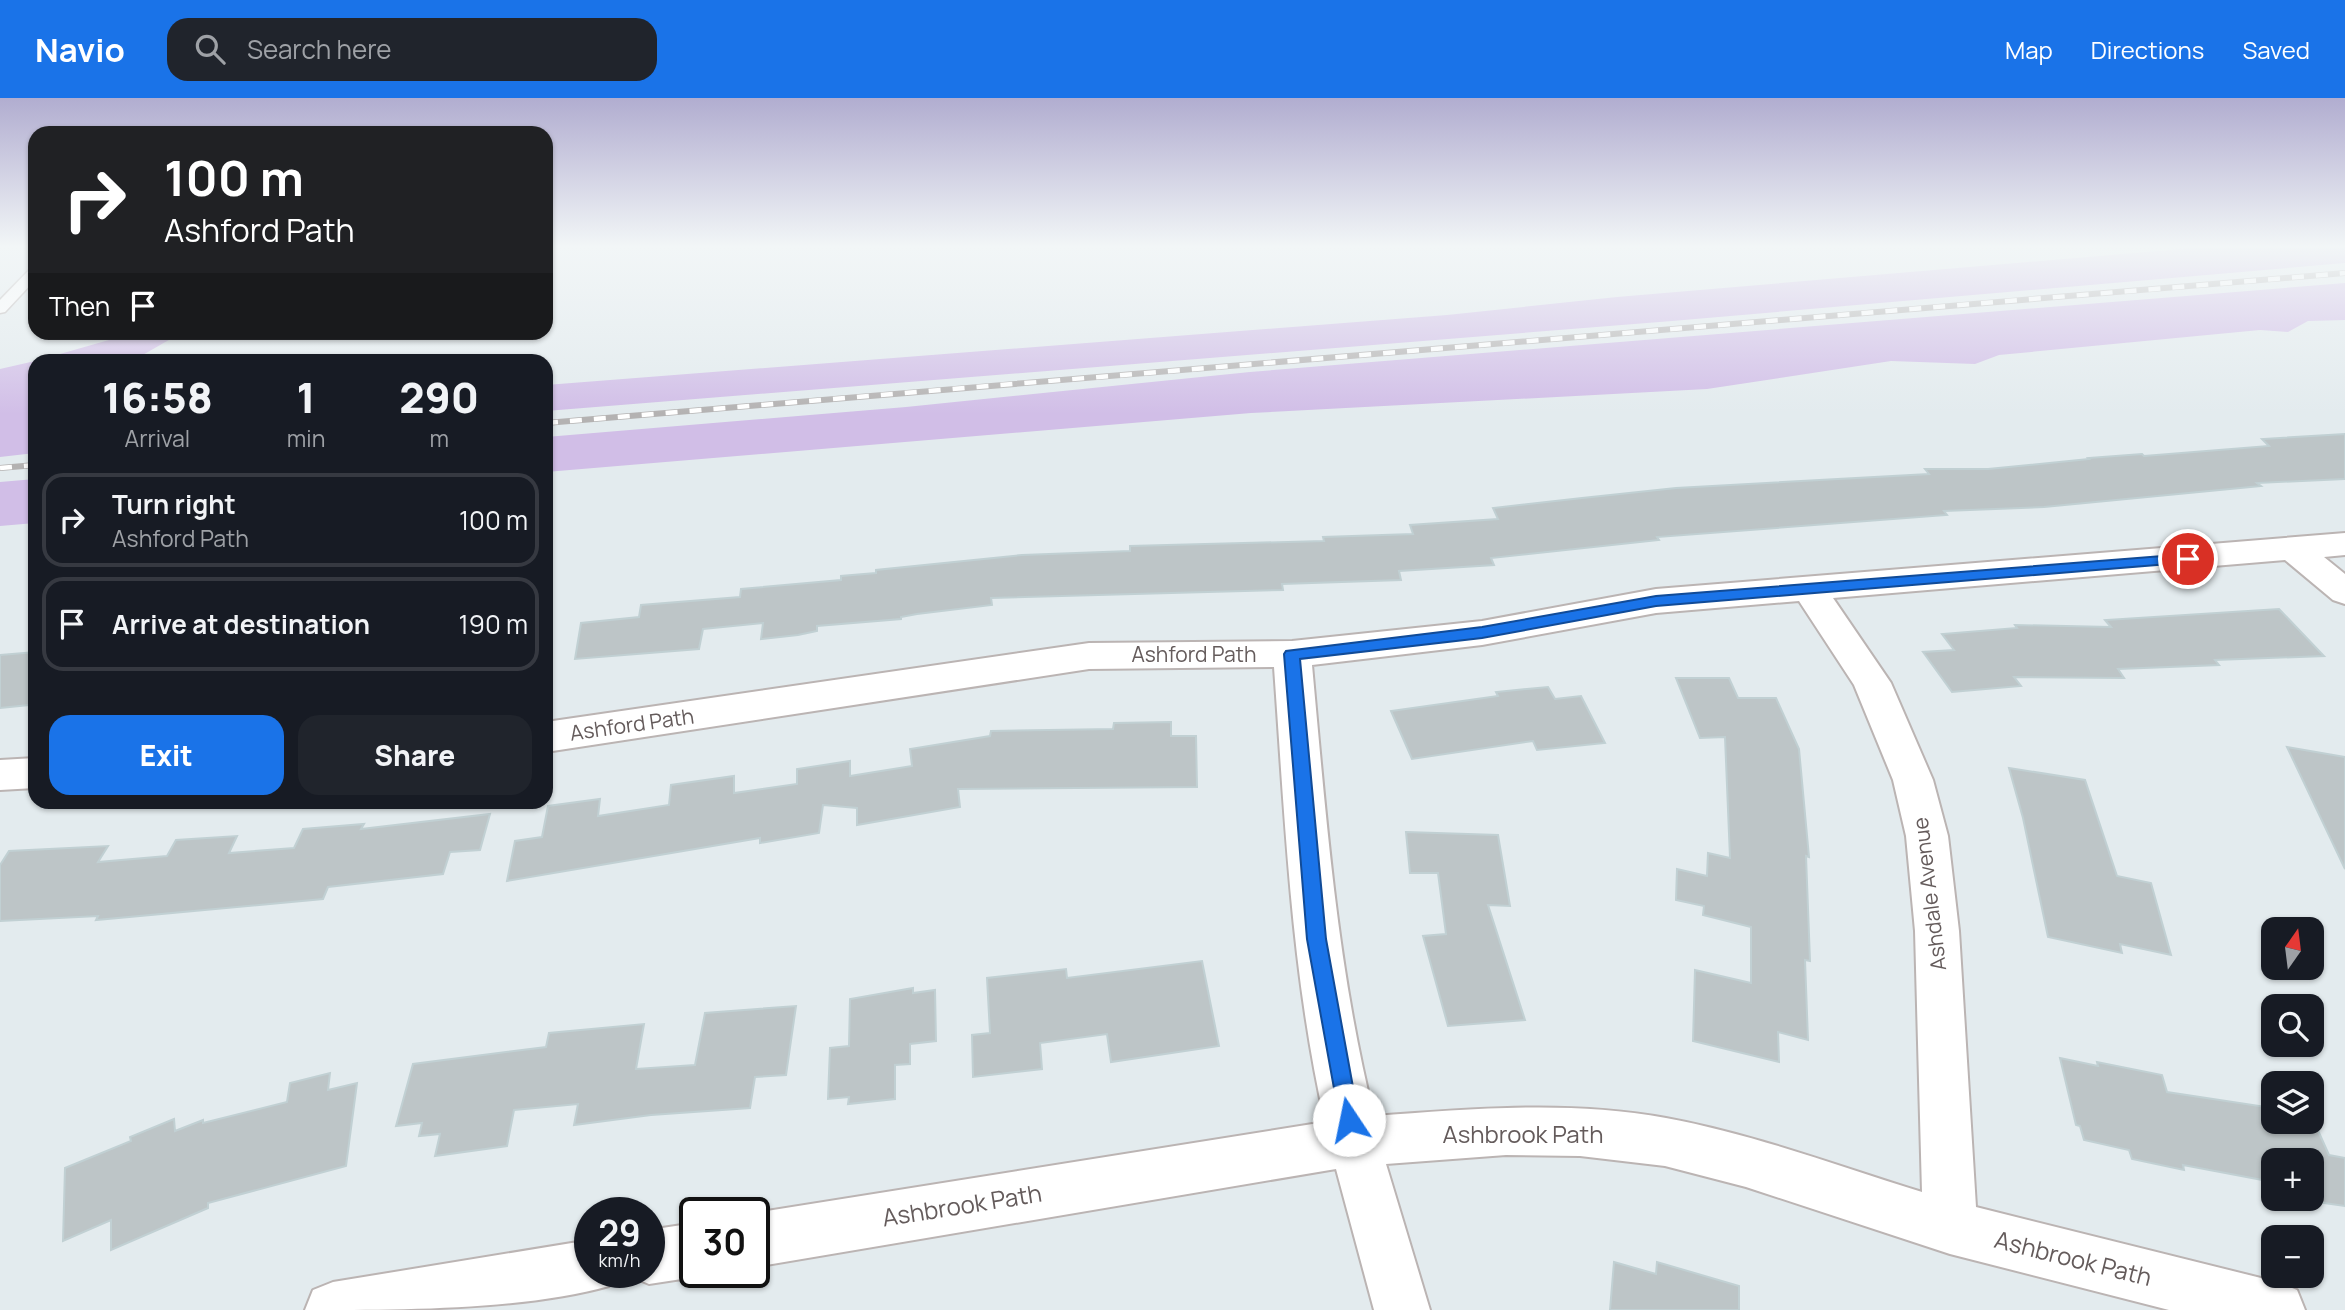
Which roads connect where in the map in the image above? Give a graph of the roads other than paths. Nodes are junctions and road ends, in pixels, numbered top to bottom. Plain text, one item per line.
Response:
1 (2345, 544) edge
2 (2295, 550) junction
3 (1810, 590) junction
4 (2345, 592) edge
5 (1292, 654) junction
6 (553, 736) edge
7 (28, 773) edge
8 (0, 775) edge
9 (1353, 1142) junction
10 (1950, 1227) junction
11 (770, 1237) edge
12 (574, 1270) edge
13 (333, 1310) edge
14 (1402, 1310) edge
15 (2277, 1310) edge

1 - 2 street, Ashford Path
2 - 3 street, Ashford Path
2 - 4 street
3 - 5 street, Ashford Path
3 - 10 street, Ashdale Avenue
5 - 6 street, Ashford Path
5 - 9 street
7 - 8 street
9 - 10 street, Ashbrook Path
9 - 11 street, Ashbrook Path
9 - 14 street
10 - 15 street, Ashbrook Path
12 - 13 street

